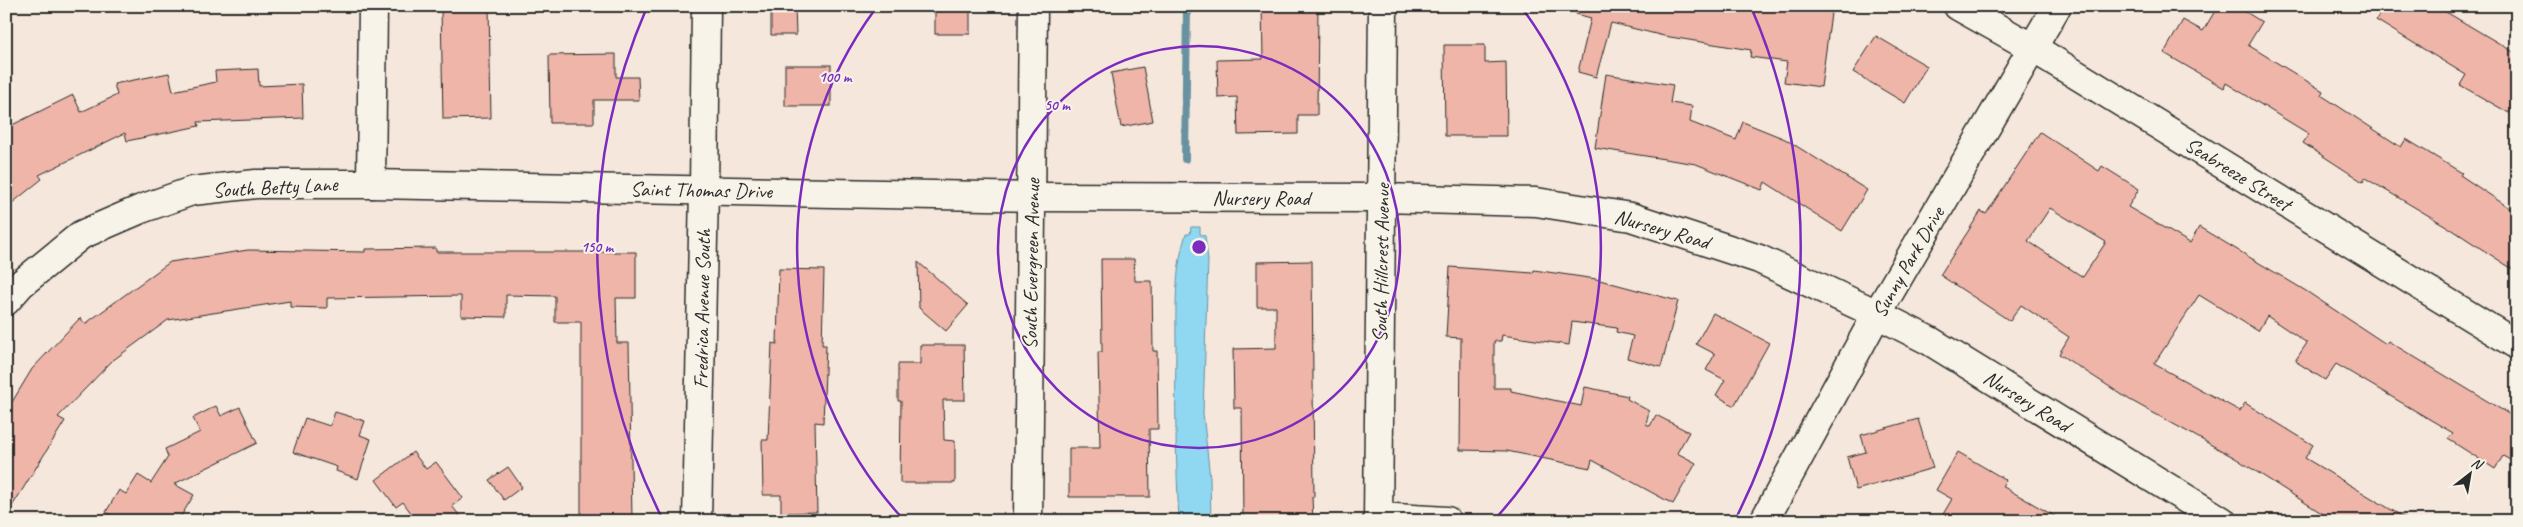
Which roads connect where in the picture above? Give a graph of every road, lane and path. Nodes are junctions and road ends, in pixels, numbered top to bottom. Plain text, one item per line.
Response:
1 (373, 6) edge
2 (706, 6) edge
3 (1033, 6) edge
4 (1383, 6) edge
5 (1958, 6) edge
6 (2057, 6) edge
7 (2033, 48) junction
8 (371, 184) junction
9 (704, 190) junction
10 (1032, 197) junction
11 (1382, 198) junction
12 (6, 301) edge
13 (1877, 314) junction
14 (2517, 344) edge
15 (1378, 519) edge
16 (697, 521) edge
17 (1028, 521) edge
18 (1447, 521) edge
19 (1764, 521) edge
20 (2222, 521) edge

1 - 8 street
2 - 9 street, Fredrica Avenue South
3 - 10 street, South Evergreen Avenue
4 - 11 street, South Hillcrest Avenue
5 - 7 street, Seabreeze Street
6 - 7 street, Sunny Park Drive
7 - 13 street, Sunny Park Drive
7 - 14 street, Seabreeze Street
8 - 9 street, Saint Thomas Drive
8 - 12 street, South Betty Lane
9 - 10 street, Saint Thomas Drive
9 - 16 street, Fredrica Avenue South
10 - 11 street, Nursery Road
10 - 17 street, South Evergreen Avenue
11 - 13 street, Nursery Road
11 - 15 street, South Hillcrest Avenue
13 - 19 street, Sunny Park Drive
13 - 20 street, Nursery Road
15 - 18 street

